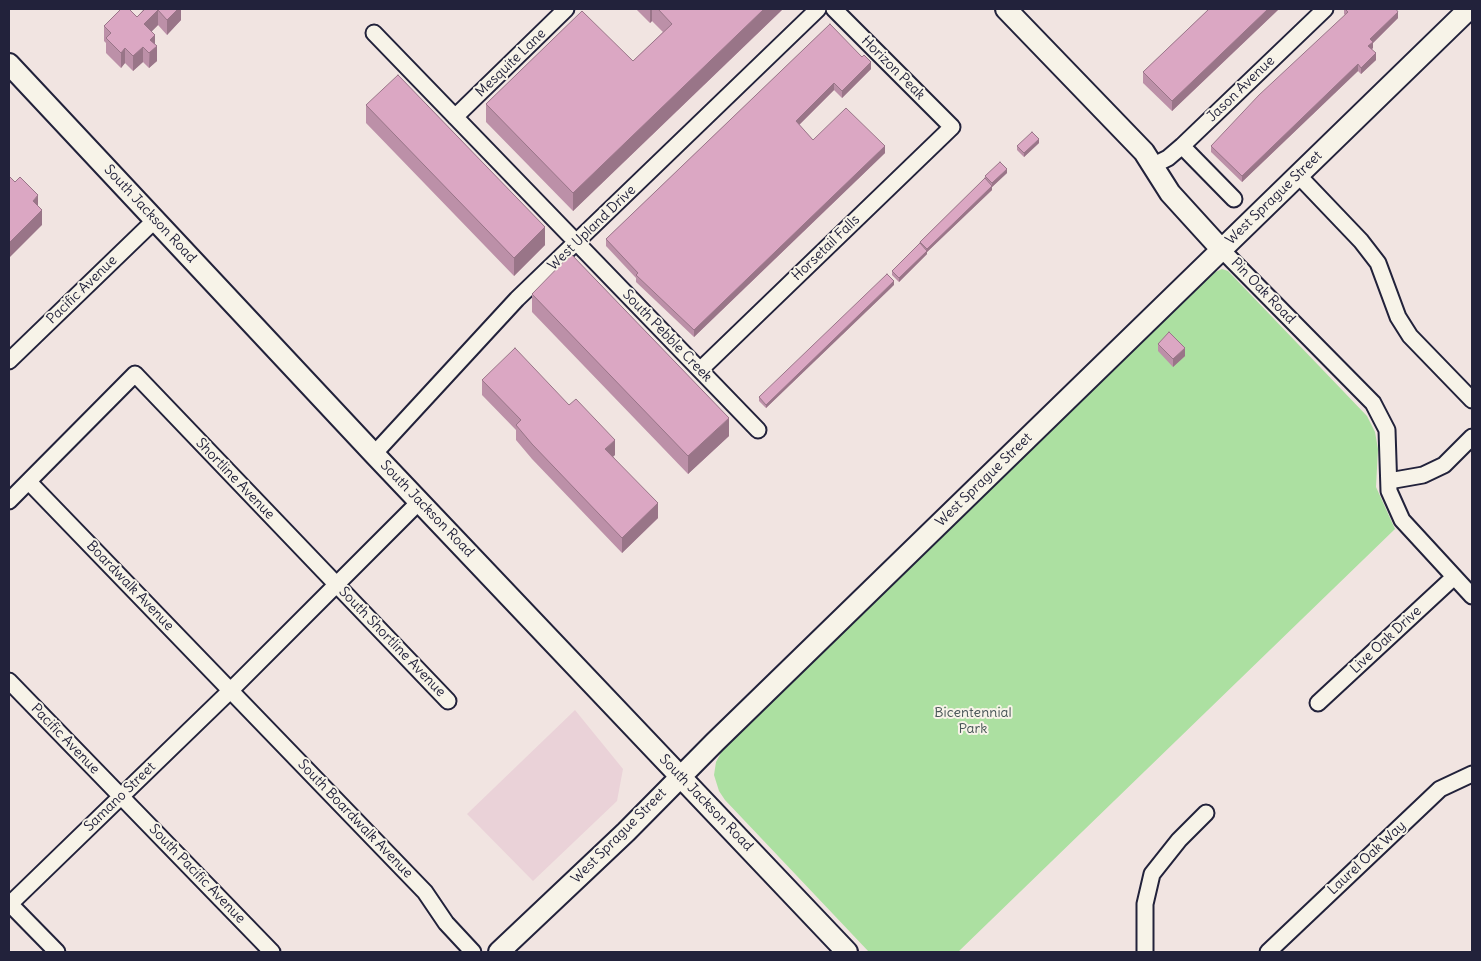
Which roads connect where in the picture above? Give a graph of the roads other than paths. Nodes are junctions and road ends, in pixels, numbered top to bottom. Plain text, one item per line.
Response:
1 (566, 9) edge
2 (818, 9) edge
3 (834, 9) edge
4 (1006, 9) edge
5 (1324, 9) edge
6 (1470, 9) edge
7 (374, 33) dead end
8 (9, 64) edge
9 (455, 117) junction
10 (952, 127) joint
11 (1182, 146) junction
12 (1154, 165) junction
13 (1298, 174) junction
14 (1234, 199) dead end
15 (155, 220) junction
16 (577, 243) junction
17 (1222, 249) junction
18 (9, 361) edge
19 (700, 370) junction
20 (1472, 400) edge
21 (758, 430) dead end
22 (1472, 437) edge
23 (374, 454) junction
24 (1389, 481) junction
25 (29, 482) junction
26 (9, 500) edge
27 (420, 502) junction
28 (1454, 577) junction
29 (336, 584) junction
30 (1472, 596) edge
31 (9, 681) edge
32 (231, 690) junction
33 (448, 701) dead end
34 (1318, 703) dead end
35 (1472, 774) edge
36 (680, 776) junction
37 (121, 796) junction
38 (1206, 813) dead end
39 (9, 904) edge
40 (57, 952) edge
41 (272, 952) edge
42 (473, 952) edge
43 (500, 952) edge
44 (847, 952) edge
45 (1145, 952) edge
46 (1268, 952) edge

1 - 9 street, Mesquite Lane
2 - 16 street, West Upland Drive
3 - 10 street, Horizon Peak
4 - 12 street, Pin Oak Road
5 - 11 street, Jason Avenue
6 - 13 street, West Sprague Street
7 - 9 street, South Pebble Creek
8 - 15 street, South Jackson Road
9 - 16 street, South Pebble Creek
10 - 19 street, Horsetail Falls
11 - 12 street, Jason Avenue
11 - 14 street
12 - 17 street, Pin Oak Road
13 - 17 street, West Sprague Street
13 - 20 street
15 - 18 street, Pacific Avenue
15 - 23 street, South Jackson Road
16 - 19 street, South Pebble Creek
16 - 23 street, West Upland Drive
17 - 24 street, Pin Oak Road
17 - 36 street, West Sprague Street
19 - 21 street, South Pebble Creek
22 - 24 street
23 - 27 street, South Jackson Road
24 - 28 street, Pin Oak Road
25 - 26 street
25 - 29 street, Shortline Avenue
25 - 32 street, Boardwalk Avenue
27 - 29 street, Samano Street
27 - 36 street, South Jackson Road
28 - 30 street, Pin Oak Road
28 - 34 street, Live Oak Drive
29 - 32 street, Samano Street
29 - 33 street, South Shortline Avenue
31 - 37 street, Pacific Avenue
32 - 37 street, Samano Street
32 - 42 street, South Boardwalk Avenue
35 - 46 street, Laurel Oak Way
36 - 43 street, West Sprague Street
36 - 44 street, South Jackson Road
37 - 39 street, Samano Street
37 - 41 street, South Pacific Avenue
38 - 45 street
39 - 40 street

